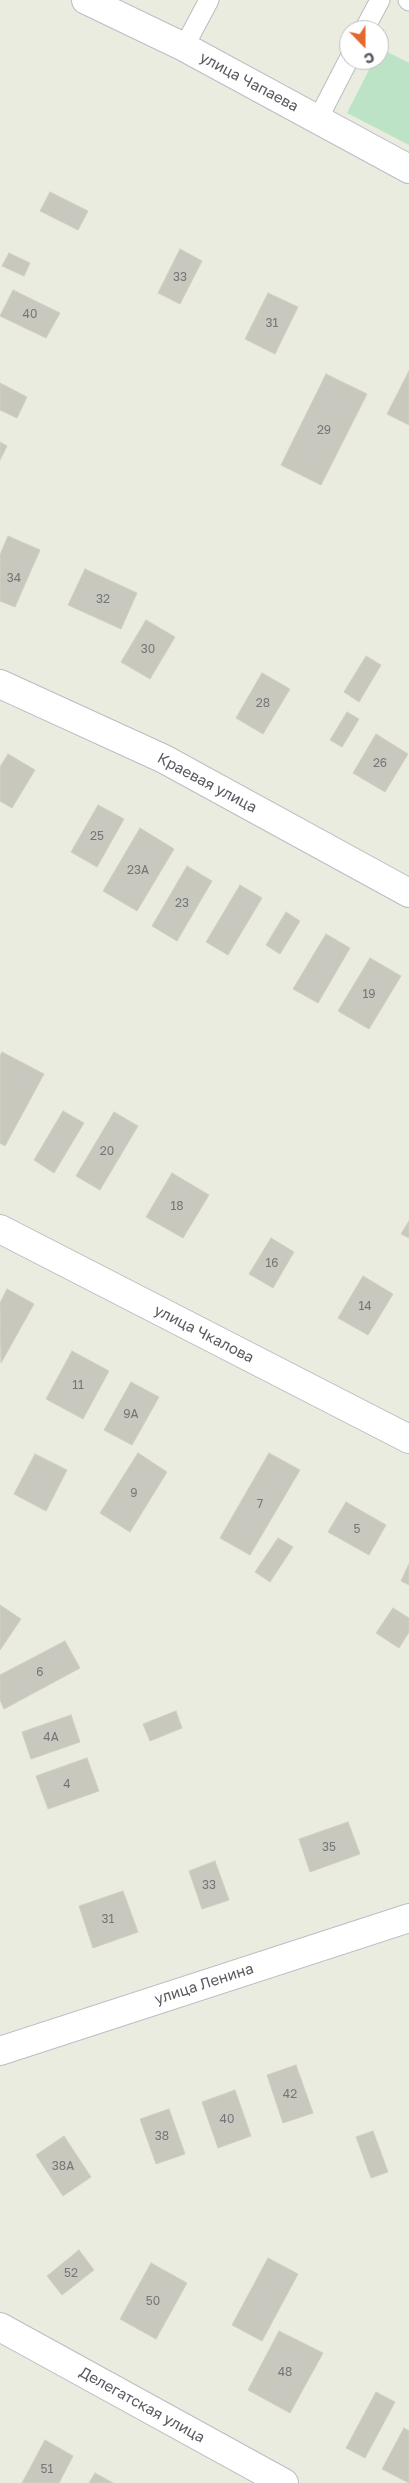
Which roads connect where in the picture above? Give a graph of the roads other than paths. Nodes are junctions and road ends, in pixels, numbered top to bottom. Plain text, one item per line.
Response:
1 (86, 0) edge
2 (209, 0) edge
3 (380, 0) edge
4 (369, 20) edge
5 (184, 47) junction
6 (343, 70) edge
7 (318, 119) junction
8 (409, 169) edge
9 (0, 684) edge
10 (409, 893) edge
11 (0, 1229) edge
12 (409, 1439) edge
13 (409, 1918) edge
14 (0, 2051) edge
15 (0, 2327) edge
16 (284, 2483) edge

1 - 5 street, улица Чапаева
2 - 5 lane
3 - 4 lane
5 - 7 street, улица Чапаева
6 - 7 lane
7 - 8 street, улица Чапаева
9 - 10 street, Краевая улица
11 - 12 street, улица Чкалова
13 - 14 street, улица Ленина
15 - 16 street, Делегатская улица

